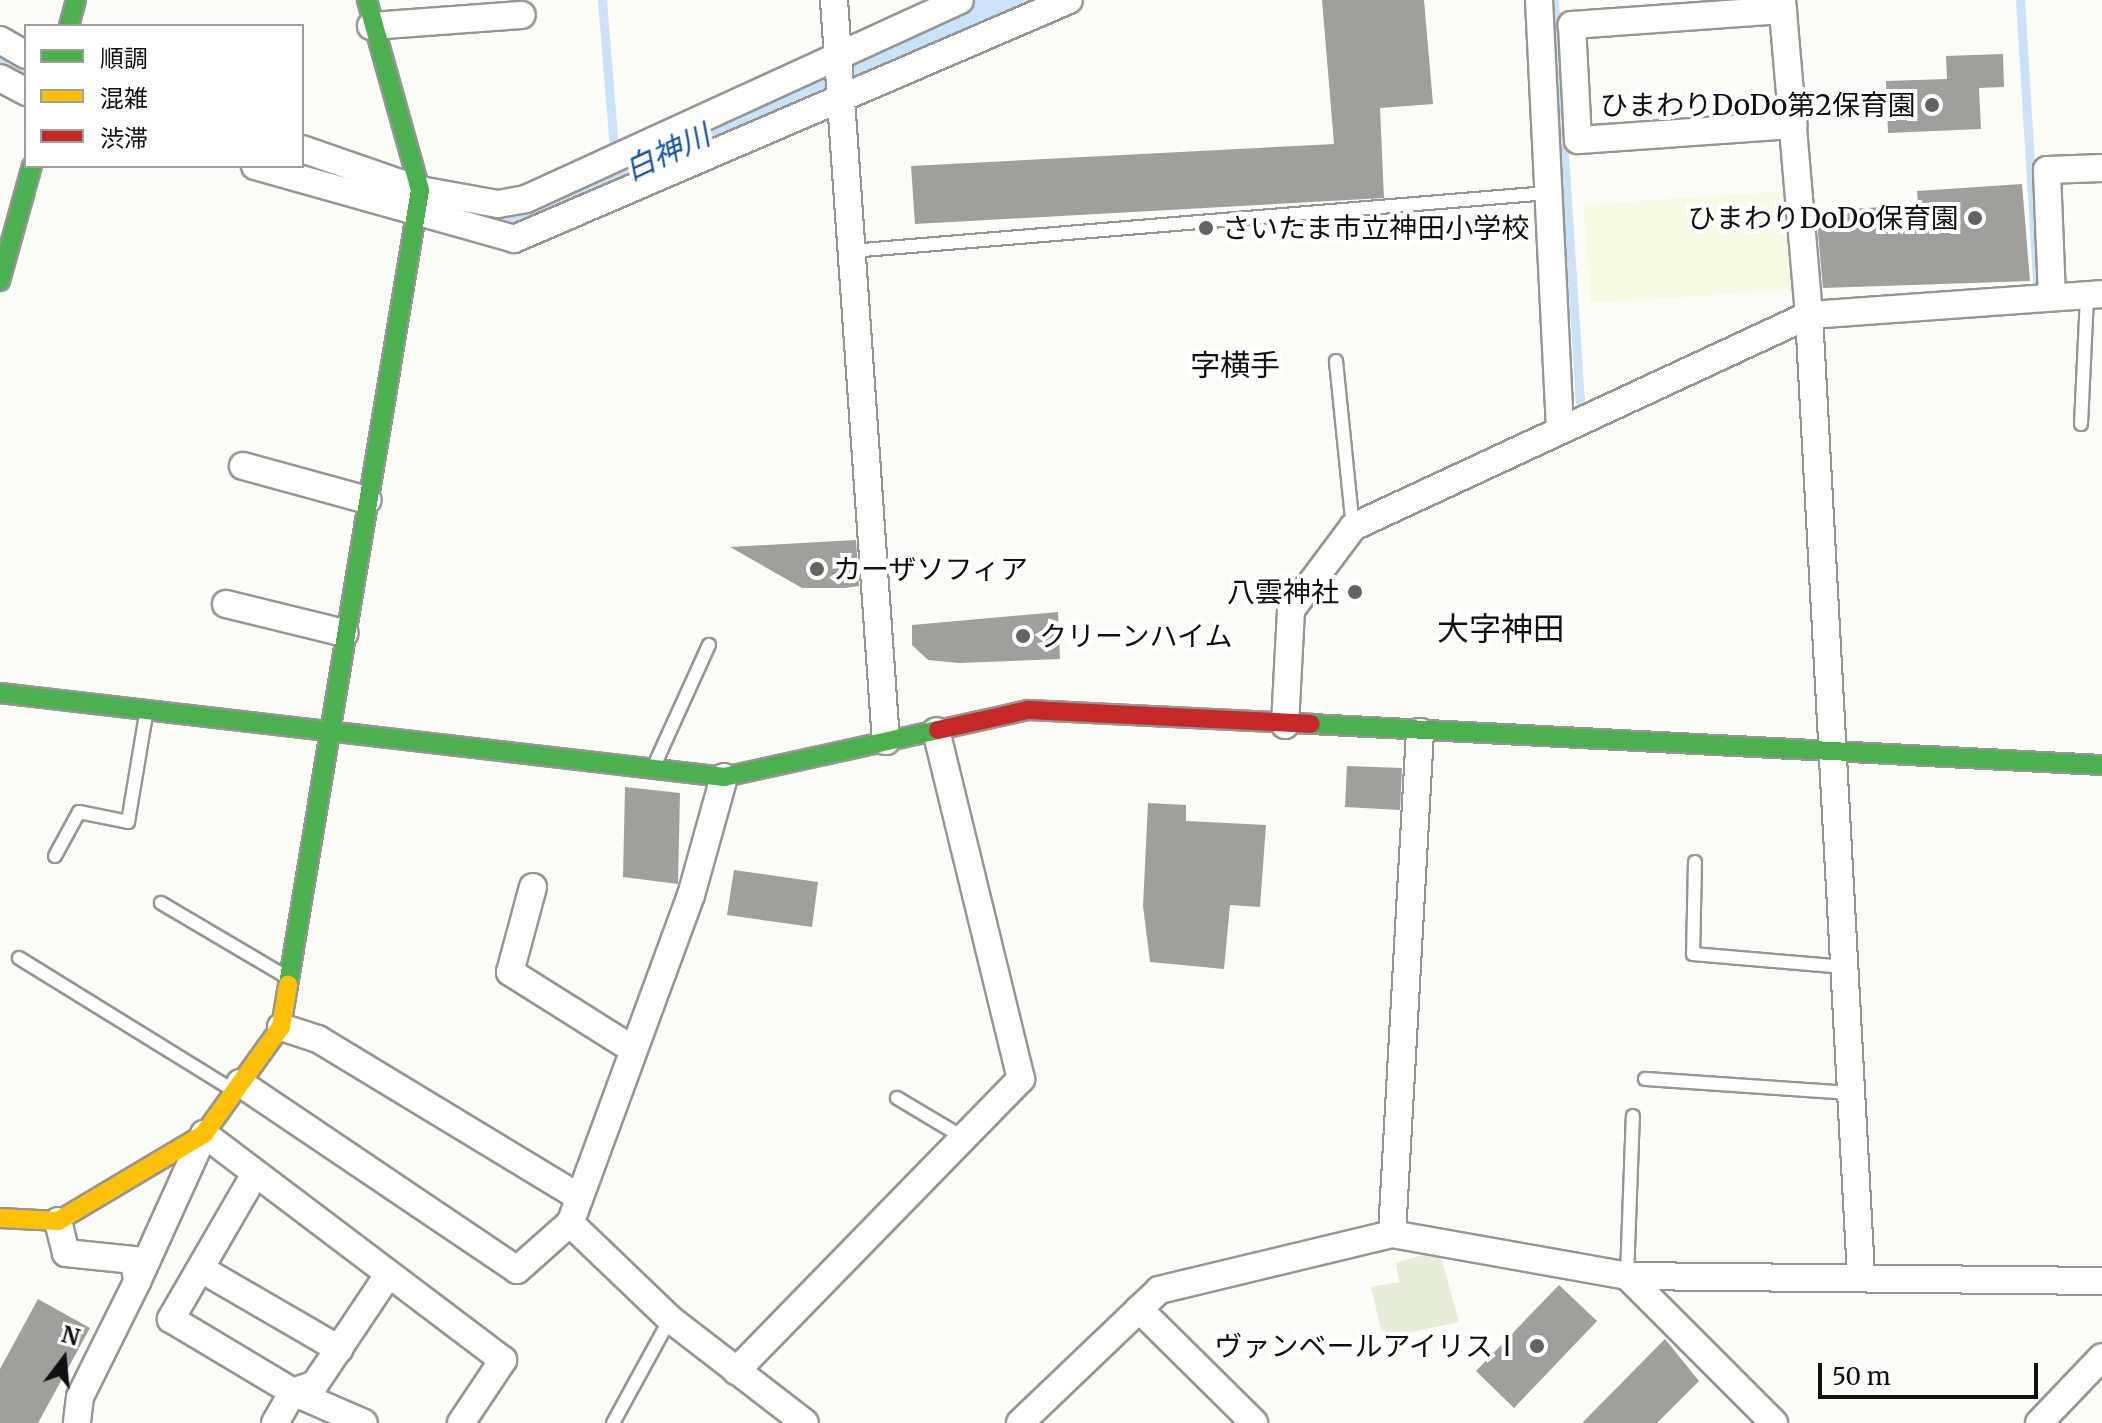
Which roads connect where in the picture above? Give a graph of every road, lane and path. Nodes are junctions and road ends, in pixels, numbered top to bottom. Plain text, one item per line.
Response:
1 (76, 0) edge
2 (834, 0) edge
3 (960, 0) edge
4 (1069, 0) edge
5 (1539, 0) edge
6 (1782, 5) edge
7 (369, 13) edge
8 (522, 15) dead end
9 (70, 24) edge
10 (0, 40) edge
11 (24, 54) edge
12 (838, 55) junction
13 (0, 78) edge
14 (24, 91) edge
15 (841, 98) junction
16 (1793, 125) junction
17 (304, 150) edge
18 (31, 168) edge
19 (264, 168) edge
20 (2102, 168) edge
21 (1548, 193) junction
22 (418, 202) junction
23 (851, 251) junction
24 (0, 281) edge
25 (2094, 294) edge
26 (2052, 297) junction
27 (1809, 315) junction
28 (1336, 361) dead end
29 (2081, 424) dead end
30 (1560, 426) junction
31 (243, 466) dead end
32 (367, 500) junction
33 (1353, 527) junction
34 (226, 604) dead end
35 (344, 633) junction
36 (709, 645) dead end
37 (0, 693) edge
38 (147, 710) junction
39 (1285, 725) junction
40 (328, 730) junction
41 (936, 731) junction
42 (1420, 732) junction
43 (886, 741) junction
44 (1832, 753) junction
45 (2102, 765) edge
46 (652, 769) junction
47 (724, 777) junction
48 (55, 856) dead end
49 (1695, 862) dead end
50 (533, 887) dead end
51 (161, 903) dead end
52 (19, 958) dead end
53 (1845, 968) junction
54 (288, 978) junction
55 (281, 1027) junction
56 (634, 1050) junction
57 (1645, 1079) dead end
58 (237, 1087) junction
59 (1852, 1093) junction
60 (897, 1098) dead end
61 (1633, 1116) dead end
62 (204, 1134) junction
63 (964, 1138) junction
64 (255, 1174) junction
65 (579, 1197) junction
66 (0, 1218) edge
67 (58, 1221) junction
68 (570, 1223) junction
69 (1392, 1234) junction
70 (201, 1269) junction
71 (388, 1275) junction
72 (1627, 1276) junction
73 (1861, 1276) junction
74 (2102, 1281) edge
75 (137, 1282) junction
76 (1139, 1309) junction
77 (670, 1319) junction
78 (339, 1349) junction
79 (2098, 1369) edge
80 (736, 1371) junction
81 (293, 1392) junction
82 (77, 1423) edge
83 (275, 1423) edge
84 (364, 1423) edge
85 (461, 1423) edge
86 (613, 1423) edge
87 (805, 1423) edge
88 (1020, 1423) edge
89 (1254, 1423) edge
90 (1774, 1423) edge
91 (2039, 1423) edge

1 - 9 street
2 - 12 street
3 - 12 street
4 - 15 street
5 - 21 street
6 - 16 street
6 - 16 street
7 - 8 street
7 - 22 street
10 - 11 street
12 - 15 street
12 - 22 street
13 - 14 street
15 - 22 street
15 - 23 street
16 - 27 street
17 - 22 street
18 - 24 street
19 - 22 street
20 - 26 street
21 - 23 lane
21 - 30 street
22 - 32 street
23 - 43 street
25 - 26 street
25 - 29 lane
26 - 27 street
27 - 30 street
27 - 44 street
28 - 33 lane
30 - 33 street
31 - 32 street
32 - 35 street
33 - 39 street
34 - 35 street
35 - 40 street
36 - 46 lane
37 - 38 street
38 - 40 street
38 - 48 lane
39 - 41 street
39 - 42 street
40 - 46 street
40 - 54 street
41 - 43 street
41 - 63 street
42 - 44 street
42 - 69 street
43 - 47 street
44 - 45 street
44 - 53 street
46 - 47 street
47 - 56 street
49 - 53 lane
50 - 56 street
51 - 54 lane
52 - 58 lane
53 - 59 street
54 - 55 street
55 - 58 street
55 - 65 street
56 - 65 street
57 - 59 lane
58 - 62 street
58 - 68 street
59 - 73 street
60 - 63 lane
61 - 72 lane
62 - 64 street
62 - 67 street
62 - 75 street
63 - 80 street
64 - 70 street
64 - 71 street
65 - 68 street
66 - 67 street
67 - 75 street
68 - 77 street
69 - 72 street
69 - 76 street
70 - 78 street
70 - 81 street
71 - 78 street
71 - 85 street
72 - 73 street
72 - 90 street
73 - 74 street
75 - 82 street
76 - 88 street
76 - 89 street
77 - 80 street
77 - 86 lane
78 - 81 street
79 - 91 street
80 - 87 street
81 - 83 street
81 - 84 street

